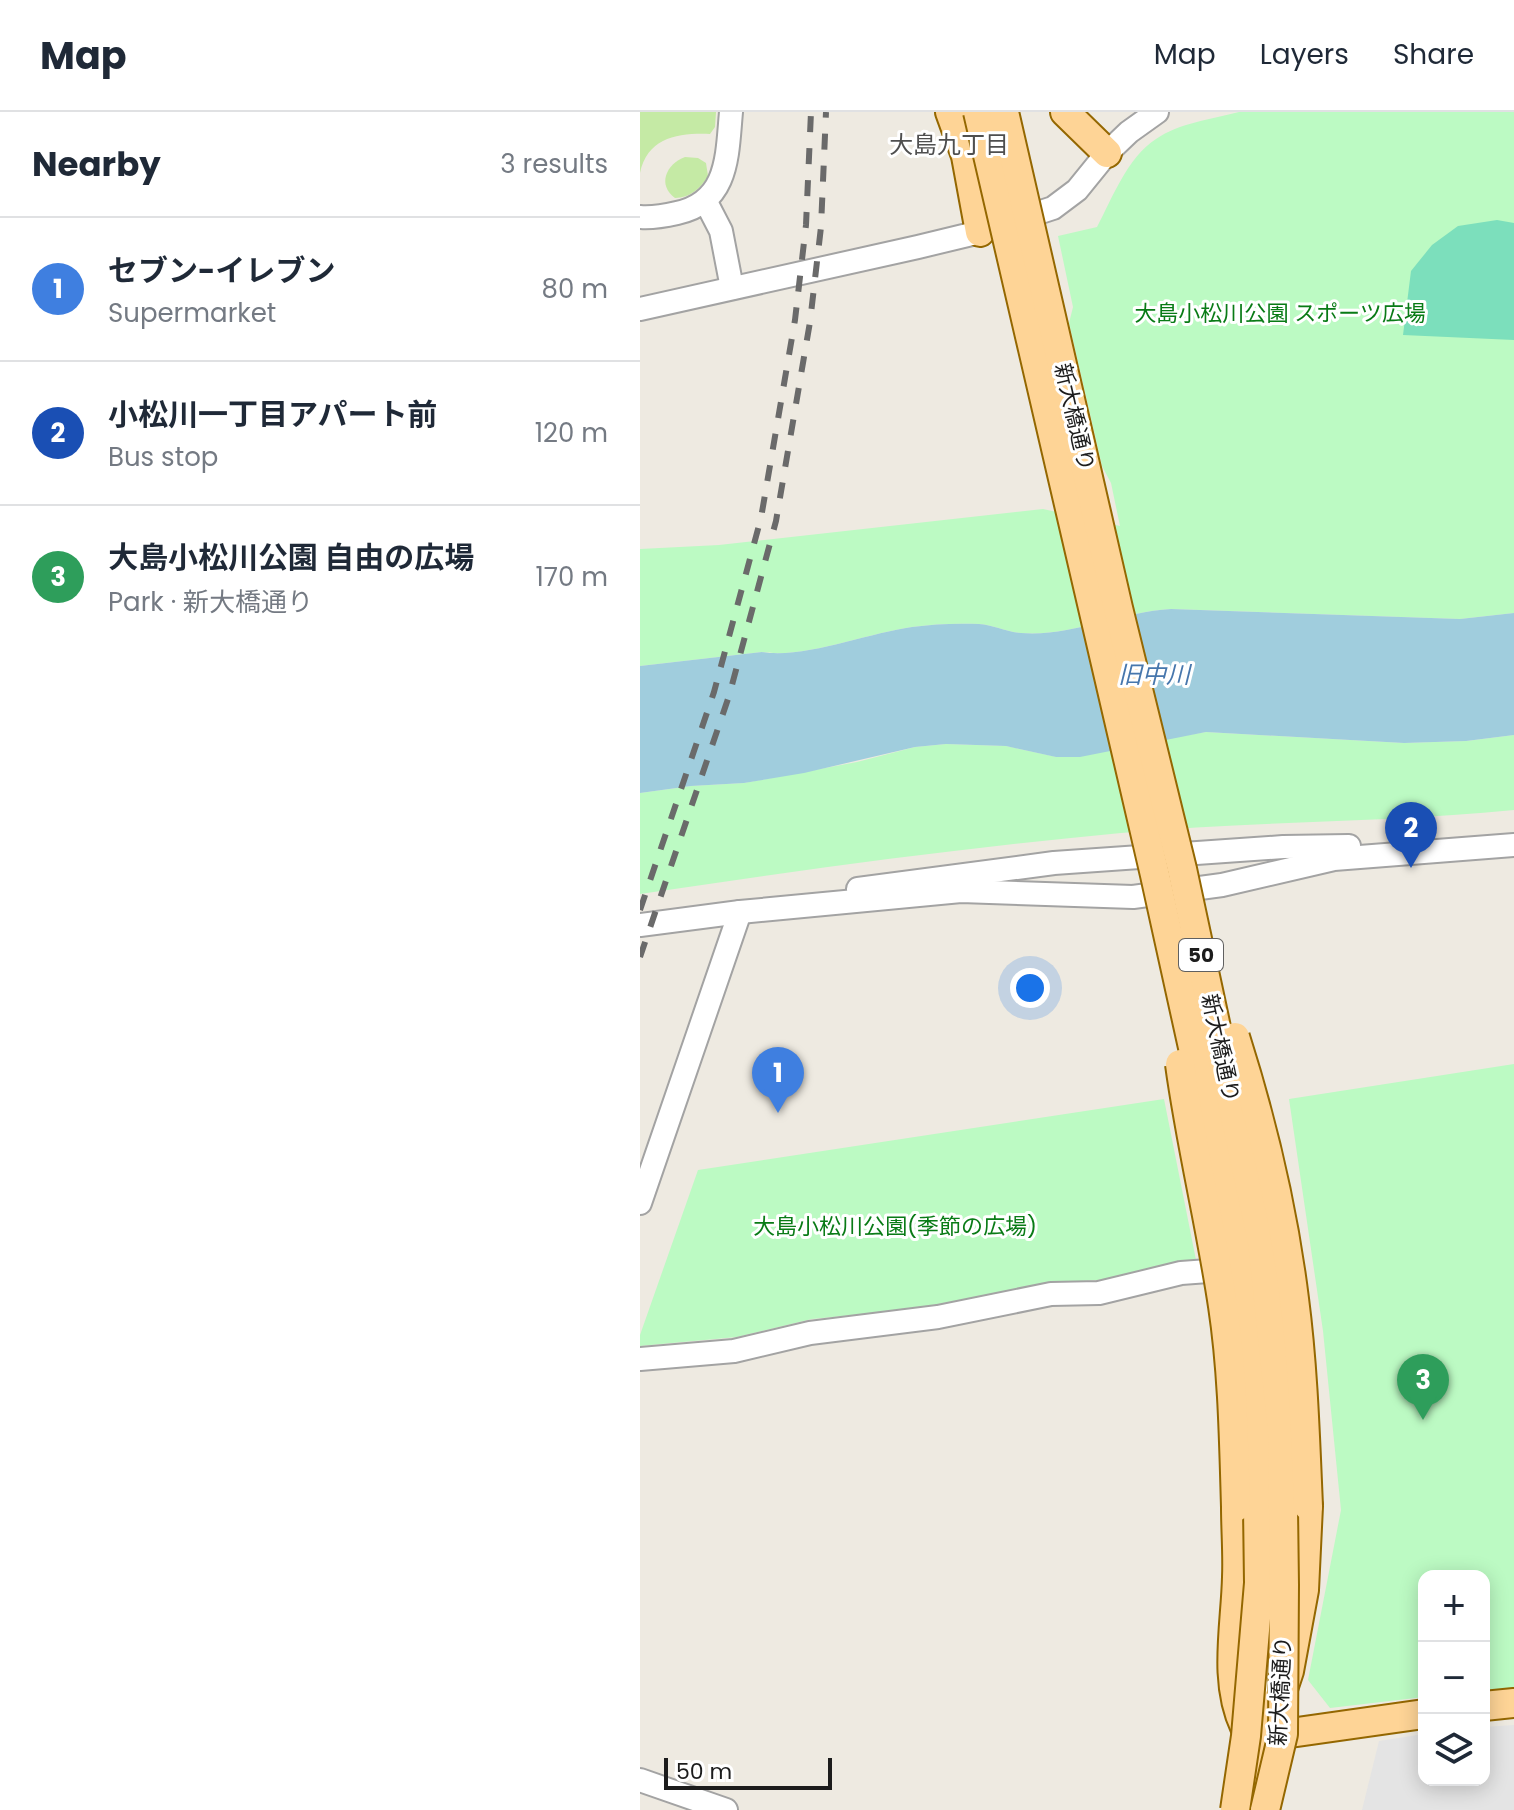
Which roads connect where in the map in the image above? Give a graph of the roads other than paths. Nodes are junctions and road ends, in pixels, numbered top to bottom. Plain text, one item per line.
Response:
1 (731, 112) edge
2 (950, 112) edge
3 (978, 112) edge
4 (1004, 112) edge
5 (1065, 112) edge
6 (1157, 112) edge
7 (1107, 153) junction
8 (706, 202) junction
9 (640, 217) edge
10 (980, 232) junction
11 (732, 288) junction
12 (640, 309) edge
13 (1514, 845) edge
14 (1470, 849) junction
15 (1168, 872) junction
16 (740, 912) junction
17 (640, 925) edge
18 (640, 1203) edge
19 (640, 1359) edge
20 (1514, 1703) edge
21 (1490, 1705) edge
22 (1418, 1715) edge
23 (1273, 1727) junction
24 (1261, 1760) junction
25 (640, 1780) edge
26 (726, 1810) edge
27 (1235, 1810) edge
28 (1244, 1810) edge
29 (1254, 1810) edge
30 (1265, 1810) edge

1 - 8 street
2 - 10 main road
3 - 15 main road, 新大橋通り / 50, bridge
4 - 15 main road, 新大橋通り / 50, bridge
5 - 7 main road
6 - 7 street
7 - 10 street
8 - 9 street
8 - 11 street
10 - 11 street
11 - 12 street
13 - 14 street
14 - 16 street
14 - 16 street
15 - 23 main road, 新大橋通り / 50, bridge
15 - 23 main road, bridge
15 - 24 main road, bridge
15 - 27 main road, 新大橋通り / 50, bridge
16 - 17 street
16 - 18 street
19 - 23 street
20 - 21 main road
22 - 23 main road
23 - 24 main road
23 - 28 main road
23 - 30 main road, 新大橋通り / 50, bridge
24 - 29 main road
25 - 26 street

